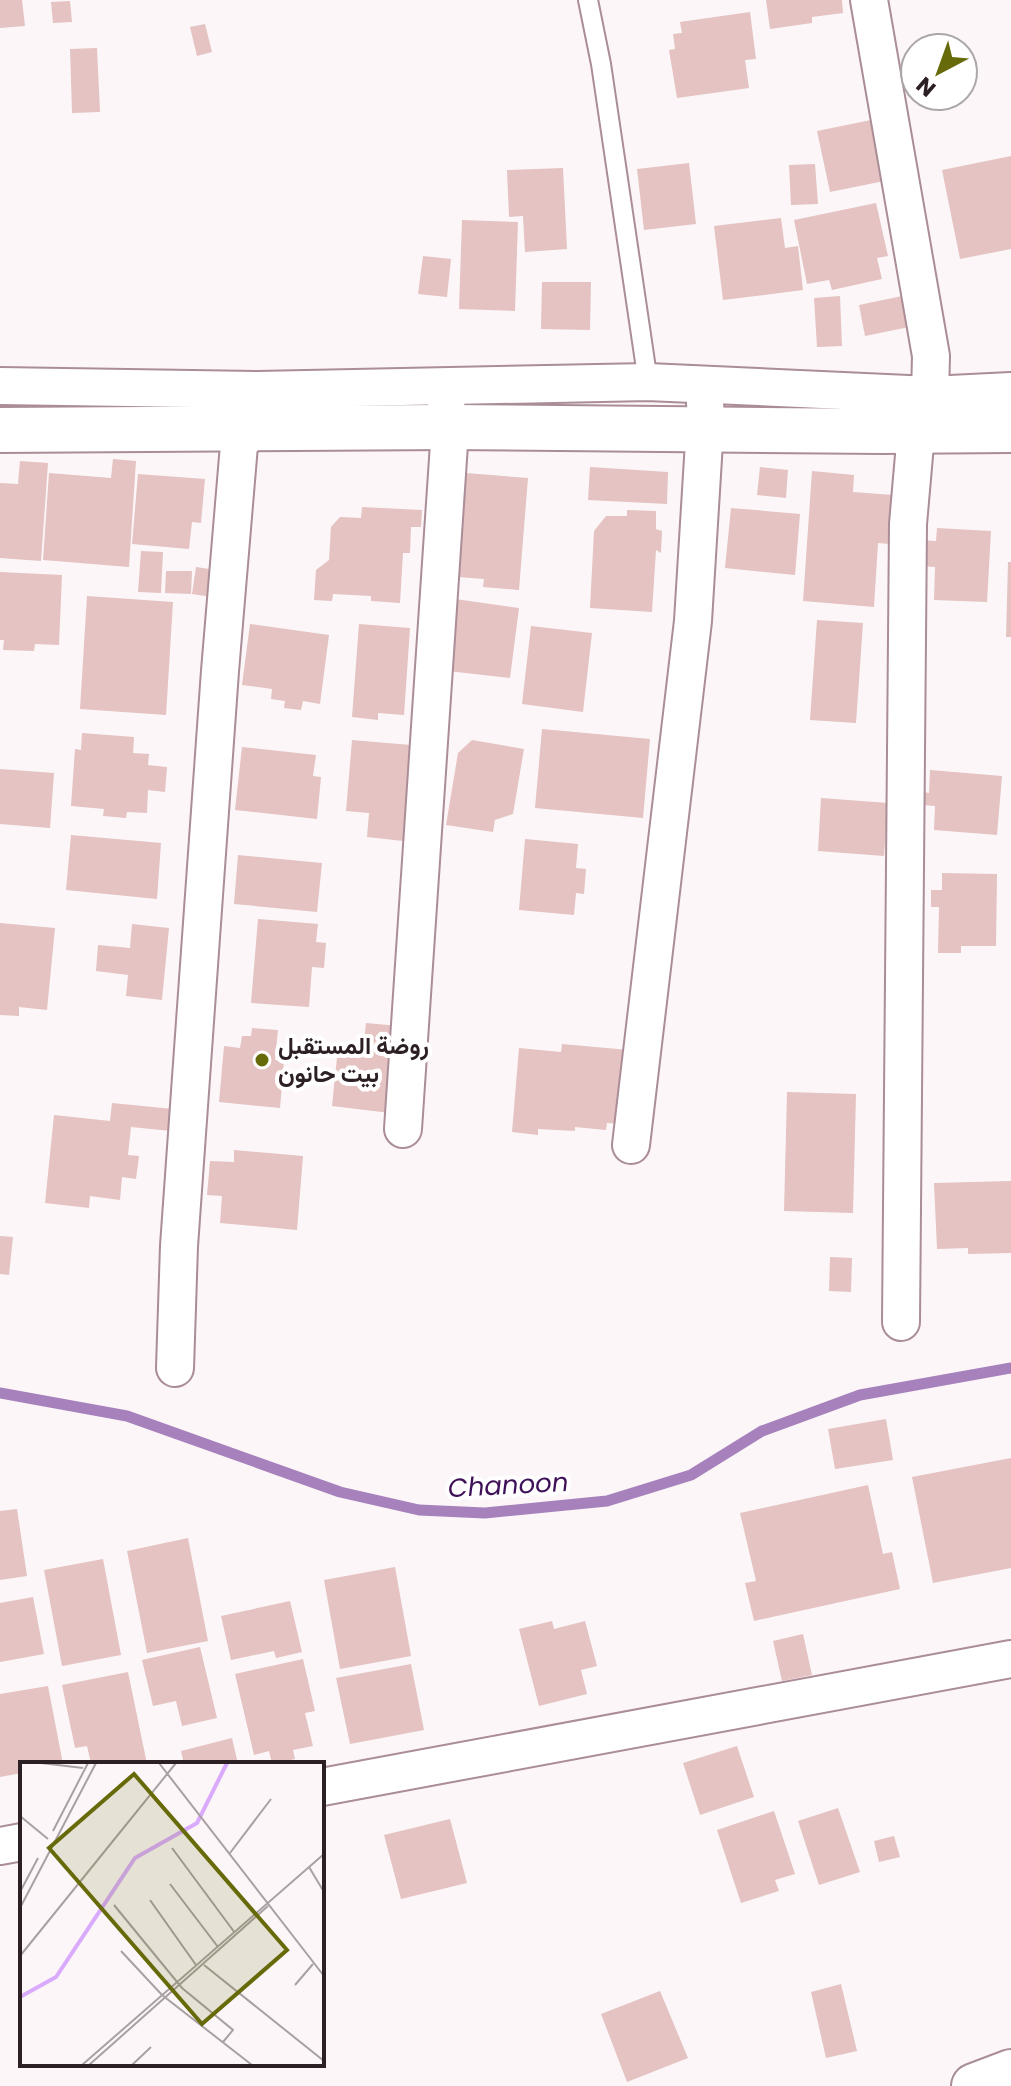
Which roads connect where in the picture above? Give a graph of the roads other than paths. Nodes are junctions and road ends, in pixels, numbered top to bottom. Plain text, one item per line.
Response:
1 (588, 0) edge
2 (869, 0) edge
3 (648, 382) junction
4 (704, 385) junction
5 (0, 386) edge
6 (1011, 391) edge
7 (447, 406) junction
8 (255, 409) junction
9 (925, 412) junction
10 (707, 429) junction
11 (0, 430) edge
12 (1011, 430) edge
13 (403, 1129) dead end
14 (631, 1145) dead end
15 (901, 1322) dead end
16 (175, 1368) dead end
17 (1011, 1659) edge
18 (324, 1787) edge
19 (20, 1842) edge
20 (0, 1846) edge
21 (1011, 2072) edge
22 (974, 2086) edge

1 - 3 lane
2 - 9 street
3 - 4 street
3 - 7 street
4 - 9 street
4 - 10 street
5 - 8 street
6 - 9 street
7 - 8 main road
7 - 10 main road
7 - 13 street
8 - 11 main road
8 - 16 street
9 - 10 main road
9 - 12 main road
9 - 15 street
10 - 14 street
17 - 18 street
19 - 20 street
21 - 22 main road

